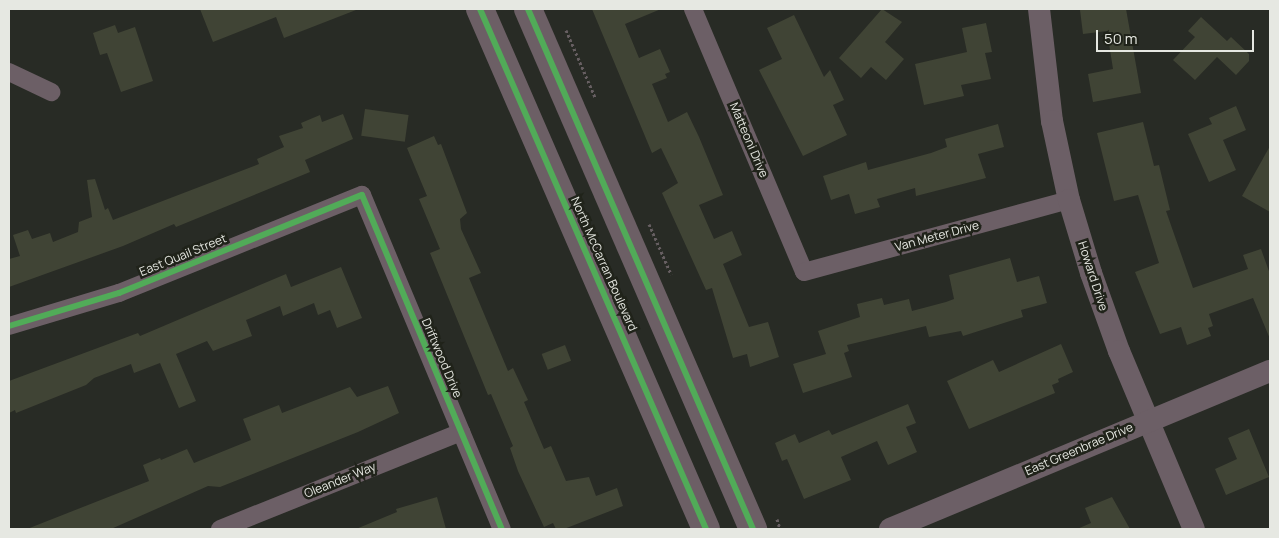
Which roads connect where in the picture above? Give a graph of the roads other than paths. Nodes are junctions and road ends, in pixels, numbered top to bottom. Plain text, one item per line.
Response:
1 (480, 9) edge
2 (528, 9) edge
3 (693, 9) edge
4 (1039, 9) edge
5 (9, 72) edge
6 (52, 92) dead end
7 (362, 195) joint
8 (1069, 200) junction
9 (804, 272) joint
10 (9, 326) edge
11 (1270, 371) edge
12 (1148, 420) junction
13 (460, 432) junction
14 (220, 529) edge
15 (502, 529) edge
16 (706, 529) edge
17 (753, 529) edge
18 (890, 529) edge
19 (1194, 529) edge

1 - 16 main road, North McCarran Boulevard
2 - 17 main road
3 - 9 street, Matteoni Drive
4 - 8 street, Howard Drive
5 - 6 street
7 - 10 street, East Quail Street
7 - 13 street, Driftwood Drive
8 - 9 street, Van Meter Drive
8 - 12 street, Howard Drive
11 - 12 street, East Greenbrae Drive
12 - 18 street, East Greenbrae Drive
12 - 19 street, Howard Drive
13 - 14 street, Oleander Way
13 - 15 street, Driftwood Drive

